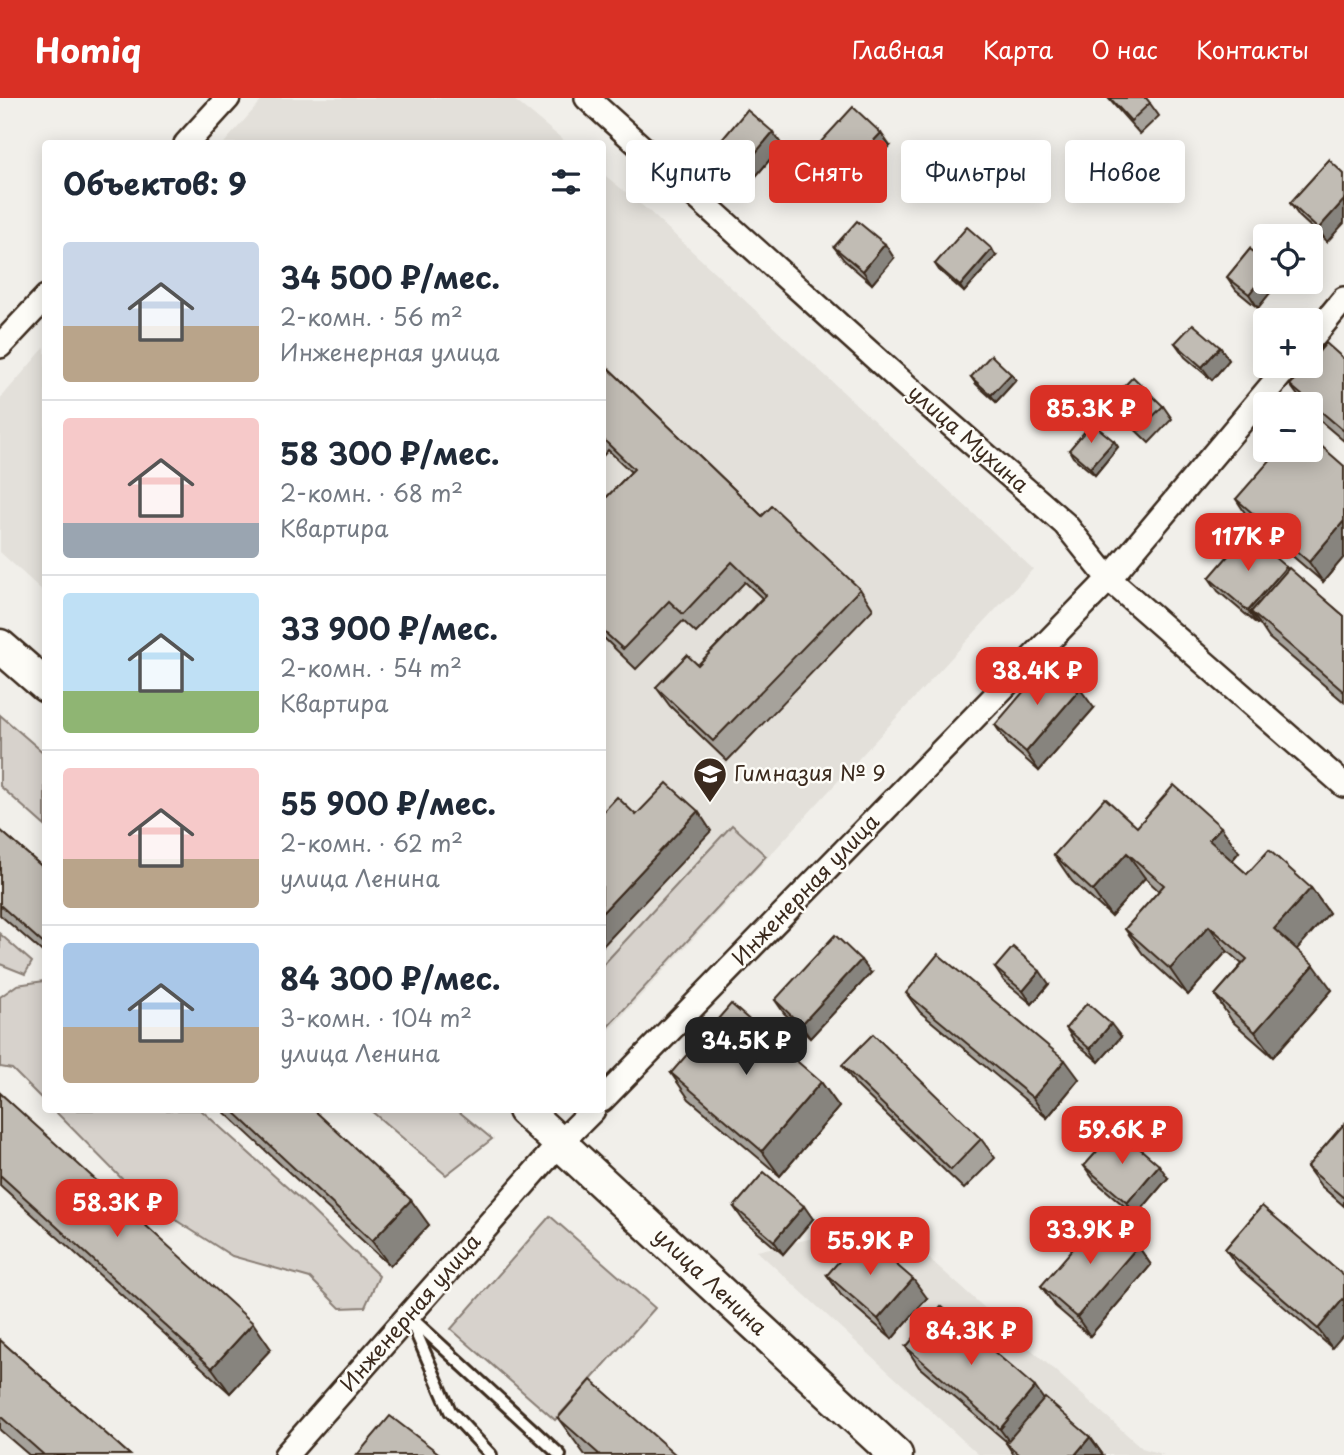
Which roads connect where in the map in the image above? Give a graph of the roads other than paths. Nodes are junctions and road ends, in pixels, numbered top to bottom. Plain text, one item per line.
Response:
1 (228, 98) edge
2 (587, 98) edge
3 (190, 140) edge
4 (1344, 299) edge
5 (42, 301) edge
6 (1323, 324) edge
7 (0, 346) edge
8 (1278, 378) edge
9 (1109, 579) junction
10 (0, 646) edge
11 (42, 683) edge
12 (1344, 785) edge
13 (606, 1096) edge
14 (527, 1113) edge
15 (590, 1113) edge
16 (561, 1142) junction
17 (408, 1315) junction
18 (286, 1455) edge
19 (491, 1455) edge
20 (559, 1455) edge
21 (896, 1455) edge

1 - 3 street
2 - 9 street, улица Мухина
4 - 6 street
5 - 7 street
8 - 9 street, Инженерная улица
9 - 12 street, улица Мухина
9 - 13 street, Инженерная улица
10 - 11 main road
14 - 16 main road, улица Ленина
15 - 16 street, Инженерная улица
16 - 17 street, Инженерная улица
16 - 21 main road, улица Ленина
17 - 18 street, Инженерная улица
17 - 19 lane
17 - 20 lane

